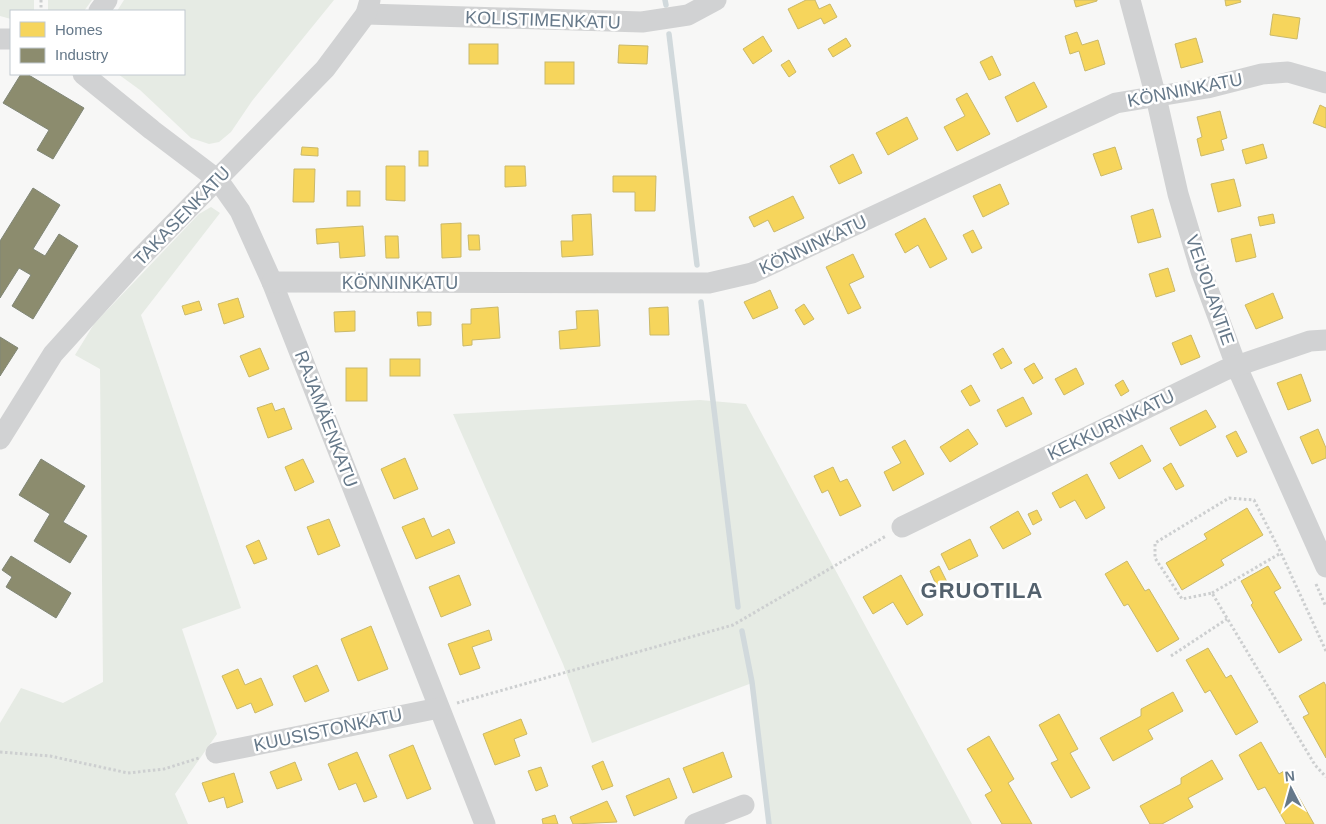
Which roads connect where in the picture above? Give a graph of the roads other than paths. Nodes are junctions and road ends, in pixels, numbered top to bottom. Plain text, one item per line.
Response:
1 (716, 0) edge
2 (1130, 0) edge
3 (368, 7) edge
4 (84, 75) edge
5 (1326, 83) edge
6 (1156, 97) junction
7 (218, 180) junction
8 (272, 282) junction
9 (1326, 340) edge
10 (1236, 365) junction
11 (0, 439) edge
12 (902, 527) road end
13 (1326, 567) edge
14 (439, 708) junction
15 (216, 753) road end
16 (744, 805) dead end
17 (486, 824) edge
18 (695, 824) edge

1 - 3 street, KOLISTIMENKATU
2 - 6 street, VEIJOLANTIE
3 - 7 street, TAKASENKATU
4 - 7 street, RAJAMÄENKATU
5 - 6 street, KÖNNINKATU
6 - 8 street, KÖNNINKATU
6 - 10 street, VEIJOLANTIE
7 - 8 street, RAJAMÄENKATU
7 - 11 street, TAKASENKATU
8 - 14 street, RAJAMÄENKATU
9 - 10 street, KEKKURINKATU
10 - 12 street, KEKKURINKATU
10 - 13 street, VEIJOLANTIE
14 - 15 street, KUUSISTONKATU
14 - 17 street, RAJAMÄENKATU
16 - 18 street

